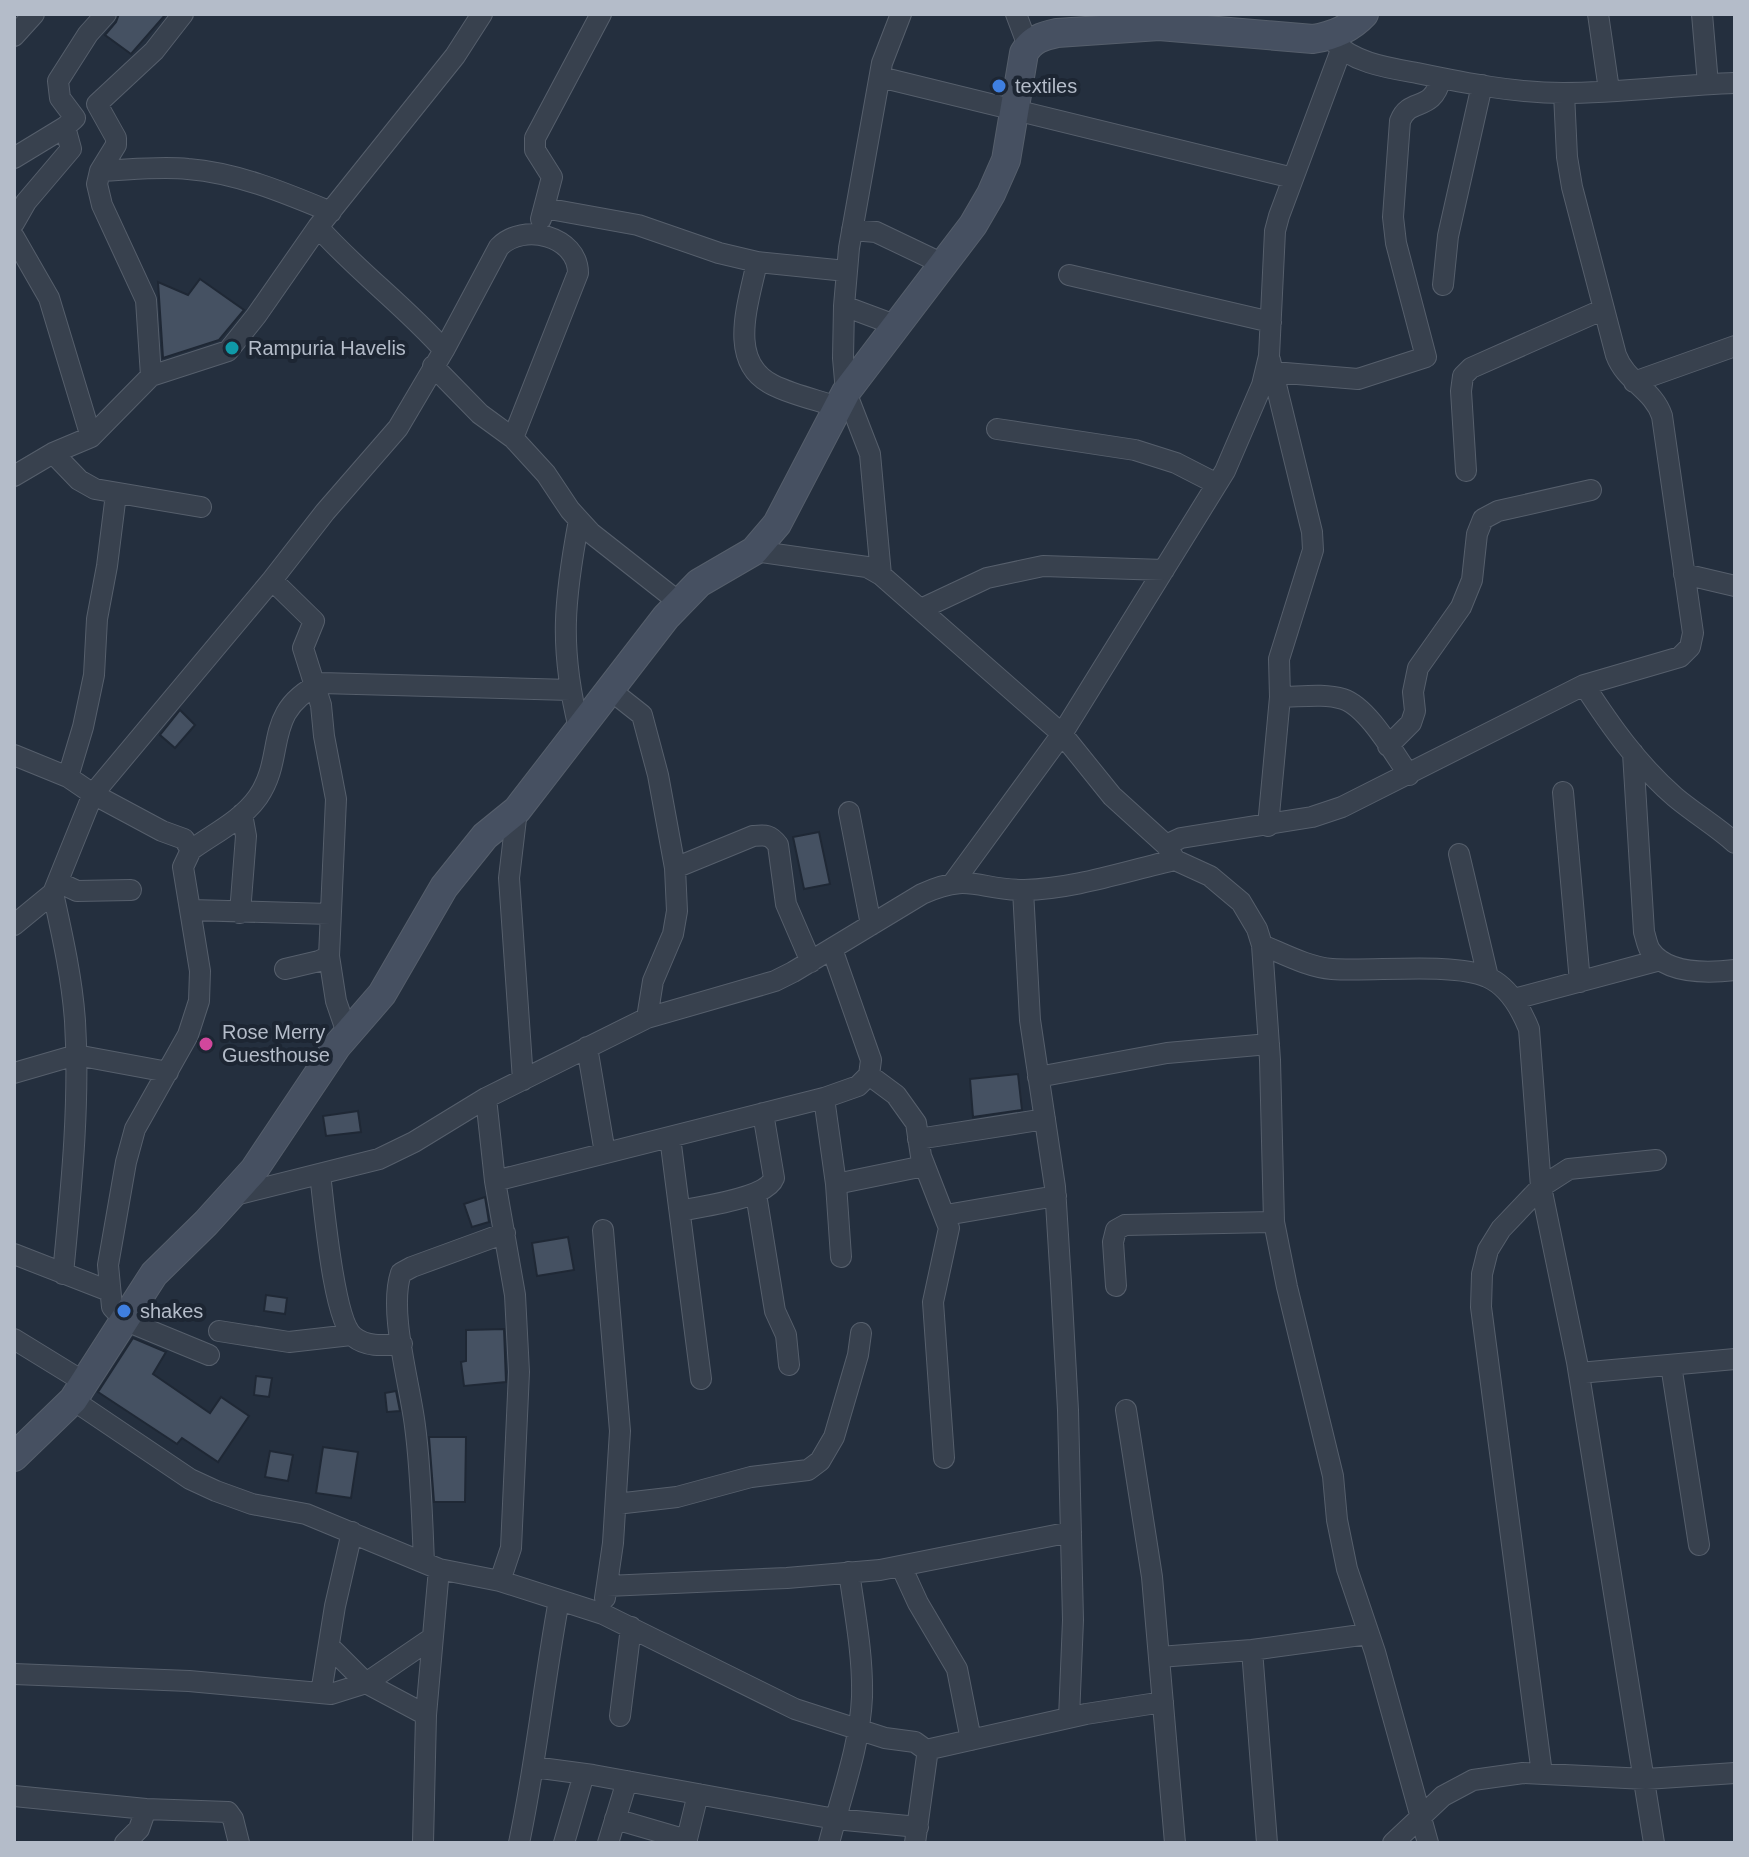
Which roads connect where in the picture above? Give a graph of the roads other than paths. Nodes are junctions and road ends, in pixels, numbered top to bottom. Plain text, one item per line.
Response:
1 (34, 14) edge
2 (183, 14) edge
3 (482, 14) edge
4 (601, 14) edge
5 (901, 14) edge
6 (1016, 14) edge
7 (1364, 14) edge
8 (1598, 14) edge
9 (1702, 14) edge
10 (98, 16) edge
11 (14, 36) edge
12 (1335, 43) junction
13 (1028, 46) junction
14 (880, 77) junction
15 (1441, 78) junction
16 (1735, 83) edge
17 (1708, 84) junction
18 (1482, 85) junction
19 (1609, 90) junction
20 (1564, 93) junction
21 (97, 104) junction
22 (1014, 112) junction
23 (70, 123) junction
24 (14, 158) edge
25 (100, 171) junction
26 (1293, 178) junction
27 (544, 208) junction
28 (324, 220) junction
29 (14, 223) edge
30 (852, 230) junction
31 (536, 235) junction
32 (14, 237) edge
33 (757, 262) junction
34 (943, 264) junction
35 (846, 271) junction
36 (1069, 275) dead end
37 (1443, 285) dead end
38 (844, 306) junction
39 (1604, 309) junction
40 (1271, 322) junction
41 (895, 325) junction
42 (1735, 346) edge
43 (439, 358) junction
44 (1271, 364) junction
45 (151, 376) junction
46 (1634, 382) junction
47 (842, 400) junction
48 (997, 429) dead end
49 (91, 437) junction
50 (513, 438) junction
51 (53, 453) junction
52 (1466, 471) dead end
53 (14, 476) edge
54 (1217, 484) junction
55 (1591, 490) dead end
56 (116, 494) junction
57 (201, 507) dead end
58 (579, 520) junction
59 (754, 551) junction
60 (1164, 570) junction
61 (1684, 574) junction
62 (881, 575) junction
63 (272, 580) junction
64 (1735, 586) edge
65 (680, 603) junction
66 (921, 609) junction
67 (1584, 685) junction
68 (315, 686) junction
69 (609, 689) junction
70 (570, 690) junction
71 (1280, 697) junction
72 (579, 728) junction
73 (1062, 734) junction
74 (1388, 746) junction
75 (1633, 753) junction
76 (14, 755) edge
77 (1409, 775) junction
78 (68, 777) junction
79 (1563, 792) dead end
80 (93, 794) junction
81 (517, 810) junction
82 (849, 812) dead end
83 (242, 814) junction
84 (1268, 826) junction
85 (1735, 843) edge
86 (191, 850) junction
87 (1170, 853) junction
88 (1459, 854) dead end
89 (675, 868) junction
90 (953, 883) junction
91 (56, 887) junction
92 (131, 890) dead end
93 (1023, 890) junction
94 (191, 910) junction
95 (240, 913) junction
96 (330, 914) junction
97 (14, 925) edge
98 (871, 925) junction
99 (1262, 945) junction
100 (832, 949) junction
101 (329, 956) junction
102 (1660, 960) junction
103 (811, 962) junction
104 (285, 969) dead end
105 (1735, 970) edge
106 (1488, 977) junction
107 (1580, 982) junction
108 (1514, 999) junction
109 (647, 1018) junction
110 (347, 1033) junction
111 (1269, 1044) junction
112 (587, 1047) junction
113 (76, 1055) junction
114 (15, 1068) edge
115 (168, 1072) junction
116 (869, 1075) junction
117 (1038, 1077) junction
118 (523, 1080) junction
119 (486, 1098) junction
120 (824, 1098) junction
121 (763, 1113) junction
122 (1045, 1119) junction
123 (670, 1137) junction
124 (918, 1139) junction
125 (605, 1153) junction
126 (1656, 1160) dead end
127 (924, 1166) junction
128 (320, 1174) junction
129 (495, 1181) junction
130 (836, 1184) junction
131 (1541, 1187) junction
132 (756, 1194) junction
133 (231, 1196) junction
134 (1056, 1196) junction
135 (680, 1211) junction
136 (946, 1215) junction
137 (1274, 1222) junction
138 (603, 1230) dead end
139 (505, 1233) junction
140 (841, 1257) dead end
141 (16, 1259) edge
142 (63, 1274) junction
143 (1116, 1286) dead end
144 (109, 1291) junction
145 (124, 1320) junction
146 (219, 1331) dead end
147 (861, 1333) dead end
148 (351, 1335) junction
149 (14, 1339) edge
150 (402, 1344) junction
151 (209, 1355) dead end
152 (1735, 1359) edge
153 (789, 1365) dead end
154 (1671, 1365) junction
155 (1579, 1373) junction
156 (701, 1379) dead end
157 (78, 1391) junction
158 (1126, 1410) dead end
159 (14, 1457) edge
160 (944, 1458) dead end
161 (616, 1504) junction
162 (352, 1532) junction
163 (1071, 1532) junction
164 (1699, 1545) dead end
165 (432, 1566) junction
166 (901, 1566) junction
167 (849, 1572) junction
168 (500, 1581) junction
169 (607, 1586) junction
170 (559, 1600) junction
171 (603, 1614) junction
172 (631, 1627) junction
173 (1368, 1634) junction
174 (432, 1638) junction
175 (329, 1646) junction
176 (1252, 1650) junction
177 (1159, 1657) junction
178 (14, 1674) edge
179 (366, 1683) junction
180 (321, 1693) junction
181 (1163, 1702) junction
182 (426, 1715) junction
183 (620, 1716) dead end
184 (1069, 1718) junction
185 (858, 1730) junction
186 (971, 1740) junction
187 (926, 1750) junction
188 (533, 1767) junction
189 (1735, 1773) edge
190 (584, 1774) junction
191 (1542, 1774) junction
192 (1646, 1779) junction
193 (627, 1781) junction
194 (698, 1794) junction
195 (14, 1796) edge
196 (146, 1809) junction
197 (615, 1819) junction
198 (835, 1819) junction
199 (1420, 1820) junction
200 (916, 1835) edge
201 (653, 1837) edge
202 (687, 1842) edge
203 (125, 1843) edge
204 (239, 1843) edge
205 (423, 1843) edge
206 (519, 1843) edge
207 (564, 1843) edge
208 (608, 1843) edge
209 (829, 1843) edge
210 (1175, 1843) edge
211 (1267, 1843) edge
212 (1393, 1843) edge
213 (1428, 1843) edge
214 (1654, 1843) edge

1 - 11 street
2 - 21 street
3 - 28 street
4 - 27 street
5 - 14 street
6 - 13 street
7 - 12 street
8 - 19 street
9 - 17 street
10 - 23 street
12 - 13 street
12 - 15 street
12 - 26 street
13 - 22 street
14 - 22 street
14 - 30 street
15 - 18 street
15 - 44 street
16 - 17 street
17 - 19 street
18 - 20 street
18 - 37 street
19 - 20 street
20 - 39 street
21 - 23 street
21 - 25 street
22 - 26 street
22 - 34 street
23 - 24 street
23 - 29 street
25 - 28 street
25 - 45 street
26 - 40 street
27 - 31 street
27 - 33 street
28 - 43 street
28 - 45 street
30 - 34 street
30 - 35 street
31 - 43 street
31 - 50 street
32 - 49 street
33 - 35 street
33 - 47 street
34 - 41 street
35 - 38 street
36 - 40 street
38 - 41 street
38 - 47 street
39 - 46 street
39 - 52 street
40 - 44 street
41 - 47 street
42 - 46 street
43 - 50 street
43 - 63 street
44 - 54 street
44 - 71 street
45 - 49 street
46 - 61 street
47 - 59 street
47 - 62 street
48 - 54 street
49 - 51 street
50 - 58 street
51 - 53 street
51 - 56 street
54 - 60 street
55 - 74 street
56 - 57 street
56 - 78 street
58 - 65 street
58 - 70 street
59 - 62 street
59 - 65 street
60 - 66 street
60 - 73 street
61 - 64 street
61 - 67 street
62 - 66 street
63 - 68 street
63 - 80 street
65 - 69 street
66 - 73 street
67 - 75 street
67 - 77 street
68 - 70 street
68 - 83 street
68 - 96 street
69 - 72 street
69 - 89 street
70 - 72 street
71 - 74 street
71 - 84 street
72 - 81 street
73 - 87 street
73 - 90 street
74 - 77 street
75 - 85 street
75 - 102 street
76 - 78 street
77 - 84 street
78 - 80 street
79 - 107 street
80 - 86 street
80 - 91 street
81 - 110 street
81 - 118 street
82 - 98 street
83 - 86 street
83 - 95 street
84 - 87 street
86 - 94 street
87 - 93 street
87 - 99 street
88 - 106 street
89 - 103 street
89 - 109 street
90 - 93 street
90 - 98 street
91 - 92 street
91 - 97 street
91 - 113 street
93 - 117 street
94 - 95 street
94 - 115 street
95 - 96 street
96 - 101 street
98 - 100 street
99 - 106 street
99 - 111 street
100 - 103 street
100 - 116 street
101 - 104 street
101 - 110 street
102 - 105 street
102 - 107 street
103 - 109 street
106 - 108 street
107 - 108 street
108 - 131 street
109 - 112 street
110 - 133 street
111 - 117 street
111 - 137 street
112 - 118 street
112 - 125 street
113 - 114 street
113 - 115 street
113 - 142 street
115 - 144 street
116 - 120 street
116 - 124 street
117 - 122 street
118 - 119 street
119 - 128 street
119 - 129 street
120 - 121 street
120 - 130 street
121 - 123 street
121 - 132 street
122 - 124 street
122 - 134 street
123 - 125 street
123 - 135 street
124 - 127 street
125 - 129 street
126 - 131 street
127 - 130 street
127 - 136 street
128 - 133 street
128 - 148 street
129 - 139 street
130 - 140 street
131 - 155 street
131 - 191 street
132 - 135 street
132 - 153 street
133 - 145 street
134 - 136 street
134 - 163 street
135 - 156 street
136 - 160 street
137 - 143 street
137 - 173 street
138 - 161 street
139 - 150 street
139 - 168 street
141 - 142 street
142 - 144 street
144 - 145 street
145 - 151 street
145 - 157 street
146 - 148 street
147 - 161 street
148 - 150 street
149 - 157 street
150 - 165 street
152 - 154 street
154 - 155 street
154 - 164 street
155 - 192 street
157 - 159 street
157 - 162 street
158 - 177 street
161 - 169 street
162 - 165 street
162 - 175 street
163 - 166 street
163 - 184 street
165 - 168 street
165 - 174 street
166 - 167 street
166 - 186 street
167 - 169 street
167 - 185 street
168 - 170 street
169 - 171 street
170 - 171 street
170 - 188 street
171 - 172 street
172 - 183 street
172 - 185 street
173 - 176 street
173 - 199 street
174 - 179 street
174 - 182 street
175 - 179 street
175 - 180 street
176 - 177 street
176 - 211 street
177 - 181 street
178 - 180 street
179 - 180 street
179 - 182 street
181 - 184 street
181 - 210 street
182 - 205 street
184 - 186 street
185 - 187 street
185 - 198 street
186 - 187 street
187 - 200 street
188 - 190 street
188 - 206 street
189 - 192 street
190 - 193 street
190 - 207 street
191 - 192 street
191 - 199 street
192 - 214 street
193 - 194 street
193 - 197 street
194 - 198 street
194 - 202 street
195 - 196 street
196 - 203 street
196 - 204 street
197 - 201 street
197 - 208 street
198 - 200 street
198 - 209 street
199 - 212 street
199 - 213 street
201 - 202 street

